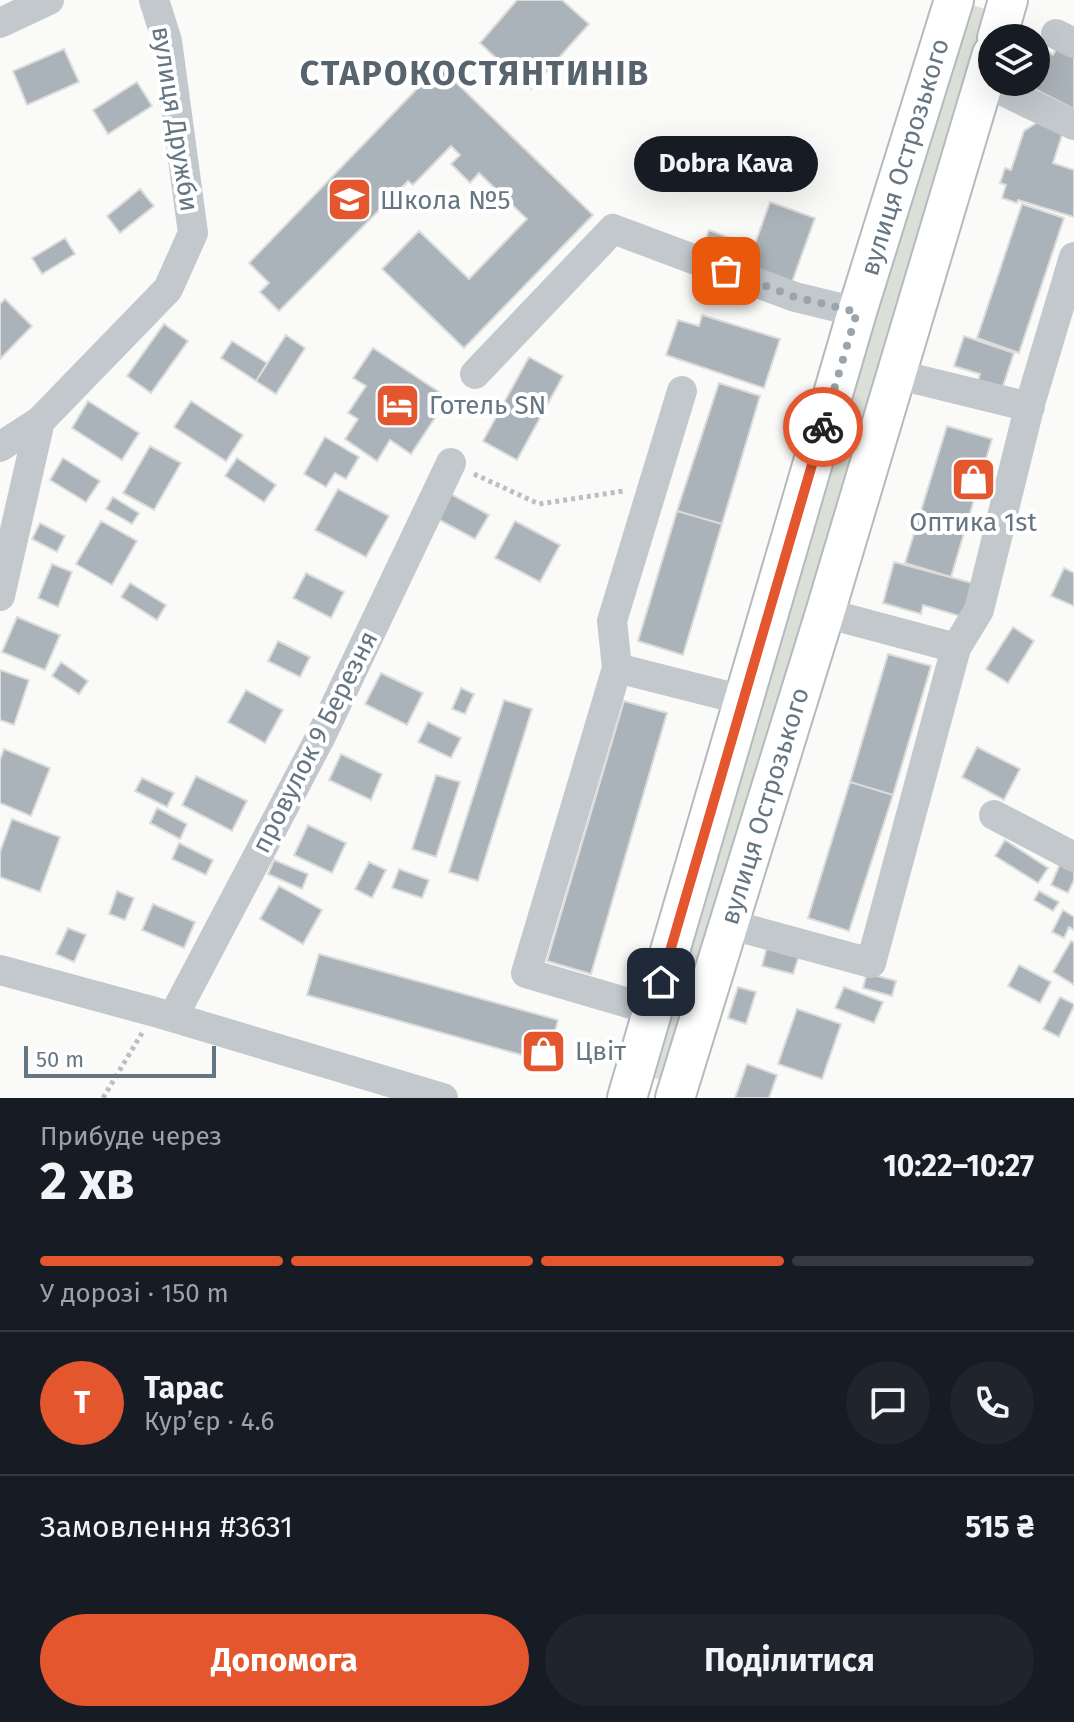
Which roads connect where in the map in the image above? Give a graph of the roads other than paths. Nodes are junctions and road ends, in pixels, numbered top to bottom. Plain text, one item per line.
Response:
1 (154, 0) edge
2 (954, 0) edge
3 (43, 1) edge
4 (0, 23) edge
5 (979, 96) edge
6 (1030, 96) edge
7 (1074, 125) edge
8 (1074, 257) edge
9 (857, 312) junction
10 (475, 374) dead end
11 (895, 374) junction
12 (682, 391) dead end
13 (1030, 407) junction
14 (40, 421) junction
15 (0, 447) edge
16 (451, 463) road end
17 (0, 596) edge
18 (825, 613) junction
19 (956, 648) junction
20 (617, 668) junction
21 (743, 700) junction
22 (994, 815) dead end
23 (1074, 857) edge
24 (728, 924) junction
25 (0, 970) edge
26 (652, 1010) junction
27 (164, 1015) junction
28 (443, 1098) edge
29 (627, 1098) edge
30 (675, 1098) edge

1 - 14 street, вулиця Дружби
2 - 9 main road, вулиця Острозького
3 - 4 street
5 - 11 main road, вулиця Острозького
6 - 7 street
8 - 13 street
9 - 10 street
9 - 21 main road, вулиця Острозького
11 - 13 street
11 - 18 main road, вулиця Острозького
12 - 20 street
13 - 19 street
14 - 15 street, вулиця Дружби
14 - 17 street
16 - 27 street, провулок 9 Березня
18 - 19 street
18 - 24 main road, вулиця Острозького
19 - 24 street
20 - 21 street
20 - 26 street
21 - 26 main road, вулиця Острозького
22 - 23 street
24 - 30 main road, вулиця Острозького
25 - 27 street
26 - 29 main road, вулиця Острозького
27 - 28 street

